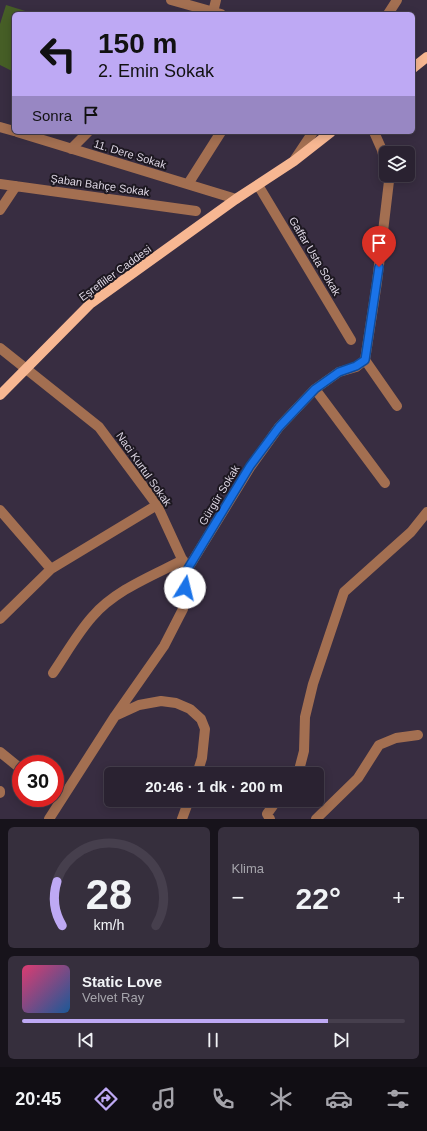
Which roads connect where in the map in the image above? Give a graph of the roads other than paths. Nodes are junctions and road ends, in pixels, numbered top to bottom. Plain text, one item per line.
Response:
1 (171, 0) edge
2 (216, 0) edge
3 (397, 0) edge
4 (208, 12) edge
5 (211, 12) edge
6 (389, 12) edge
7 (427, 57) edge
8 (415, 66) edge
9 (0, 127) edge
10 (12, 130) edge
11 (23, 134) edge
12 (86, 134) edge
13 (219, 134) edge
14 (312, 134) edge
15 (328, 134) edge
16 (375, 134) edge
17 (380, 146) edge
18 (71, 149) junction
19 (294, 161) junction
20 (389, 182) edge
21 (0, 184) edge
22 (188, 184) junction
23 (258, 185) junction
24 (16, 186) junction
25 (236, 199) junction
26 (0, 210) edge
27 (196, 211) dead end
28 (351, 340) dead end
29 (0, 348) edge
30 (365, 360) junction
31 (26, 368) junction
32 (315, 389) junction
33 (0, 395) edge
34 (397, 406) dead end
35 (385, 483) dead end
36 (157, 505) junction
37 (0, 510) edge
38 (427, 512) edge
39 (183, 560) junction
40 (52, 569) junction
41 (187, 570) junction
42 (0, 619) edge
43 (53, 672) dead end
44 (115, 716) junction
45 (418, 735) dead end
46 (0, 752) edge
47 (12, 762) edge
48 (199, 767) edge
49 (300, 767) edge
50 (64, 790) edge
51 (54, 807) edge
52 (187, 807) edge
53 (272, 807) edge
54 (49, 819) edge
55 (182, 819) edge
56 (270, 819) edge
57 (316, 819) edge

1 - 4 street
2 - 5 street
3 - 6 street
7 - 8 main road
9 - 10 street
11 - 18 street, 11. Dere Sokak
12 - 18 street
13 - 22 street
14 - 19 street
15 - 19 main road, Eşrefliler Caddesi
16 - 17 street
18 - 22 street, 11. Dere Sokak
19 - 23 main road, Eşrefliler Caddesi
20 - 30 street
21 - 24 street, Şaban Bahçe Sokak
22 - 25 street, 11. Dere Sokak
23 - 25 main road, Eşrefliler Caddesi
23 - 28 street, Gaffar Usta Sokak
24 - 26 street
24 - 27 street, Şaban Bahçe Sokak
25 - 31 main road, Eşrefliler Caddesi
29 - 31 street, Naci Kurtul Sokak
30 - 32 street, Gürgür Sokak
30 - 34 street
31 - 33 main road, Eşrefliler Caddesi
31 - 36 street, Naci Kurtul Sokak
32 - 35 street
32 - 41 street, Gürgür Sokak
36 - 39 street, Naci Kurtul Sokak
36 - 40 street
37 - 40 street
38 - 49 street
39 - 41 street, Naci Kurtul Sokak
39 - 43 street
40 - 42 street
41 - 44 street, Naci Kurtul Sokak
44 - 48 street
44 - 50 street, Naci Kurtul Sokak
45 - 57 street
46 - 47 street
51 - 54 street, Naci Kurtul Sokak
52 - 55 street
53 - 56 street

